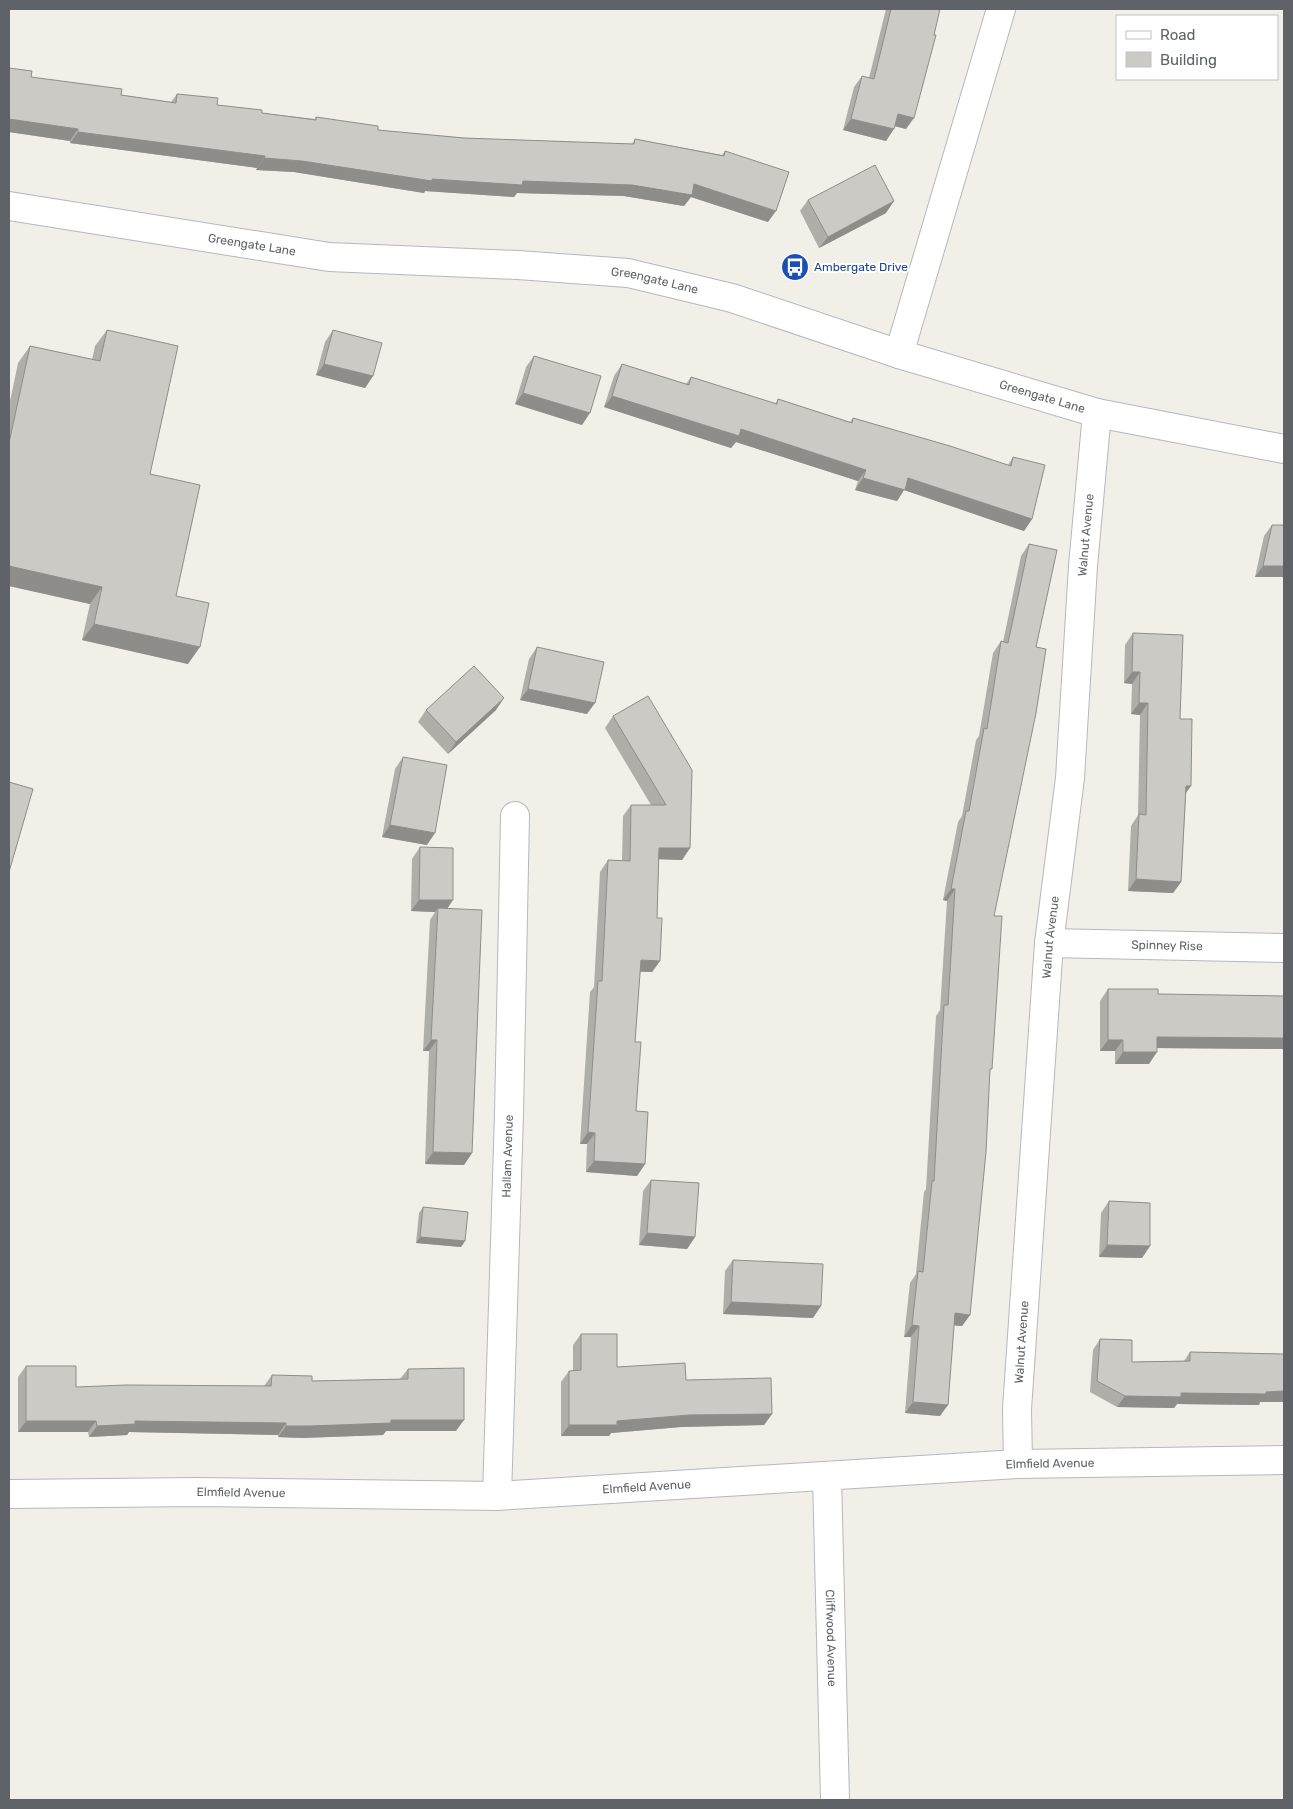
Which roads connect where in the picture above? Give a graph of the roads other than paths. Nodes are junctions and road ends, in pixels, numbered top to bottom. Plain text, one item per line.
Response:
1 (1001, 9) edge
2 (9, 206) edge
3 (899, 354) junction
4 (1097, 413) junction
5 (1284, 449) edge
6 (516, 816) dead end
7 (1049, 943) junction
8 (1284, 948) edge
9 (1284, 1460) edge
10 (1018, 1464) junction
11 (827, 1476) junction
12 (9, 1494) edge
13 (497, 1496) junction
14 (835, 1800) edge

1 - 3 street
2 - 3 street, Greengate Lane
3 - 4 street, Greengate Lane
4 - 5 street, Greengate Lane
4 - 7 street, Walnut Avenue
6 - 13 street, Hallam Avenue
7 - 8 street, Spinney Rise
7 - 10 street, Walnut Avenue
9 - 10 street, Elmfield Avenue
10 - 11 street, Elmfield Avenue
11 - 13 street, Elmfield Avenue
11 - 14 street, Cliffwood Avenue
12 - 13 street, Elmfield Avenue

